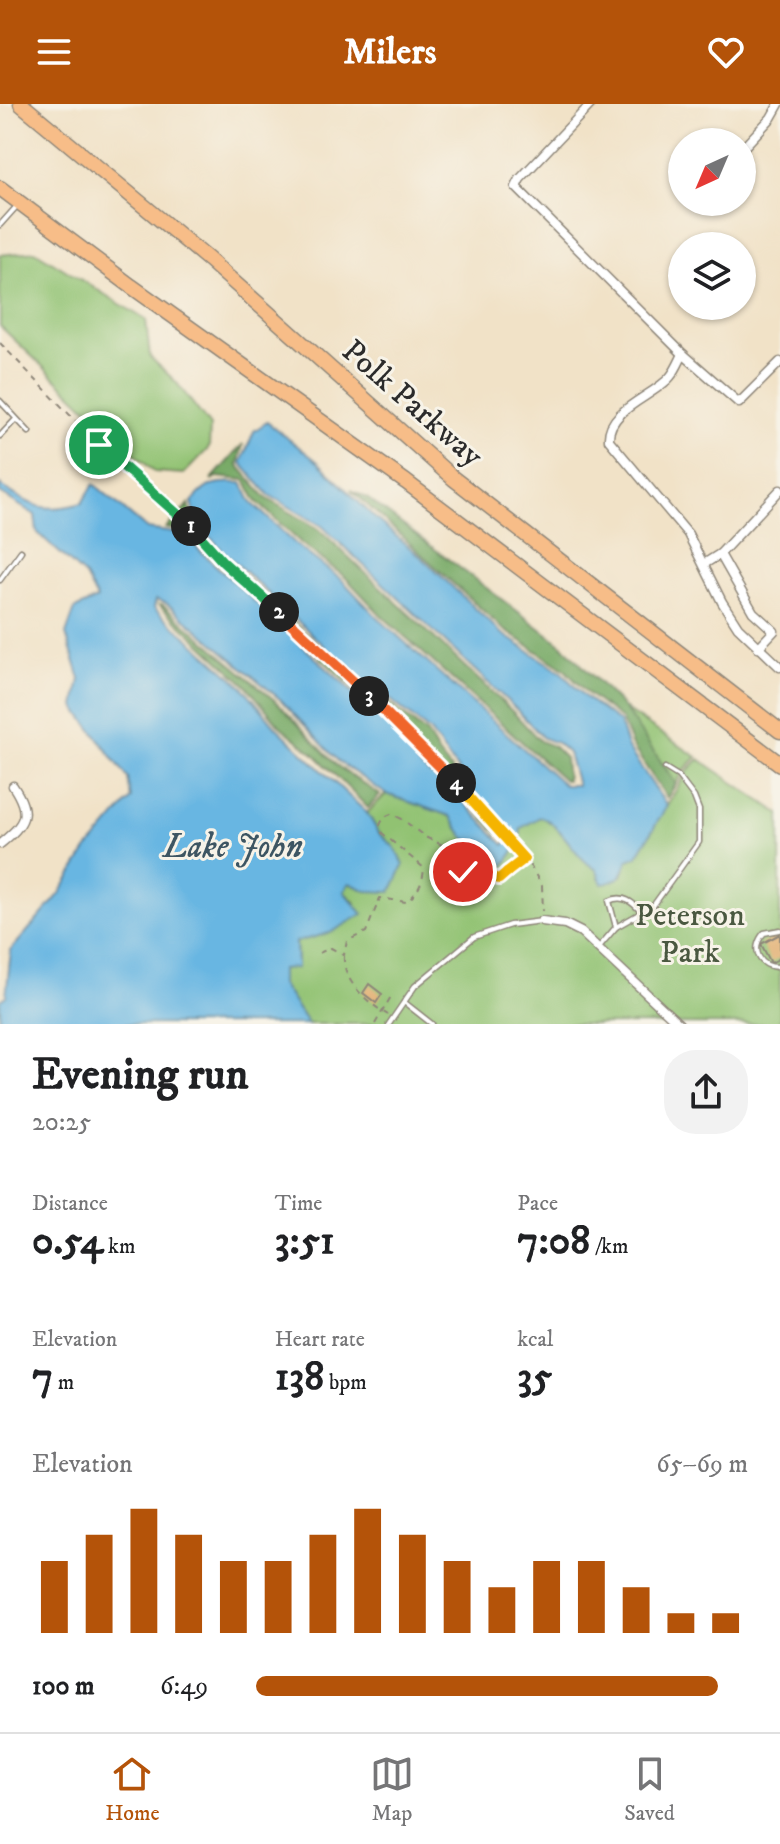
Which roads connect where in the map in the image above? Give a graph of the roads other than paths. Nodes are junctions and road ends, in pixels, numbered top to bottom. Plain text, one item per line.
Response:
1 (21, 104) edge
2 (591, 104) edge
3 (779, 104) edge
4 (756, 134) edge
5 (0, 188) edge
6 (20, 203) junction
7 (0, 225) edge
8 (683, 354) junction
9 (780, 362) edge
10 (0, 401) edge
11 (16, 419) junction
12 (29, 432) dead end
13 (0, 436) edge
14 (780, 490) edge
15 (21, 551) dead end
16 (720, 554) junction
17 (704, 564) junction
18 (0, 580) edge
19 (758, 648) junction
20 (780, 667) edge
21 (780, 731) edge
22 (780, 764) edge
23 (665, 768) dead end
24 (13, 786) dead end
25 (0, 844) edge
26 (642, 913) junction
27 (542, 921) joint
28 (616, 927) junction
29 (780, 930) edge
30 (599, 947) junction
31 (780, 967) edge
32 (404, 1002) junction
33 (389, 1024) edge
34 (432, 1024) edge
35 (679, 1024) edge

1 - 21 highway, Polk Parkway
2 - 8 street
3 - 4 street
5 - 6 highway, Polk Parkway
6 - 7 lane
6 - 22 highway, Polk Parkway
8 - 9 street
8 - 17 street
10 - 11 lane
11 - 12 lane
11 - 13 lane
14 - 16 street
15 - 18 lane
16 - 17 street
16 - 19 street
17 - 19 street
19 - 20 street
23 - 26 lane
24 - 25 street
26 - 28 lane
26 - 28 lane
27 - 30 street
27 - 32 lane
28 - 30 lane
29 - 31 lane
30 - 35 street
32 - 33 lane
32 - 34 lane

